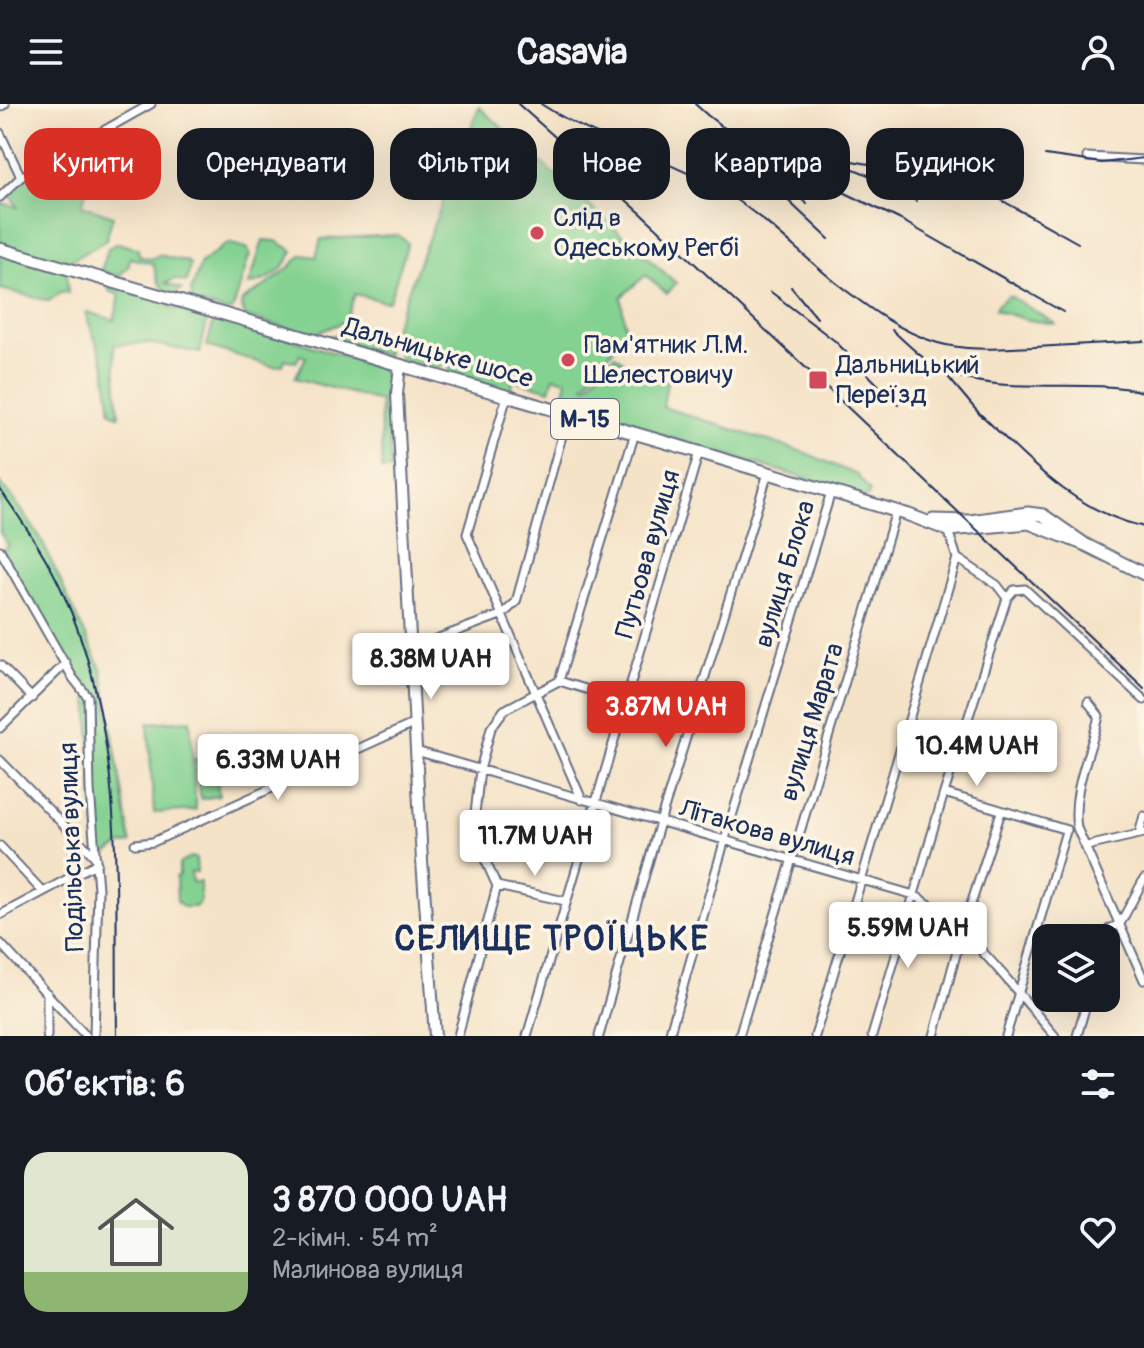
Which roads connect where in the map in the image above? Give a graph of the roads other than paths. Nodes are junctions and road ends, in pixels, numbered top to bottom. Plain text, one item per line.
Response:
1 (151, 104) edge
2 (0, 133) edge
3 (1087, 157) dead end
4 (1144, 160) edge
5 (21, 177) junction
6 (0, 197) edge
7 (0, 249) edge
8 (400, 365) junction
9 (507, 396) junction
10 (568, 414) junction
11 (635, 433) junction
12 (699, 452) junction
13 (768, 473) junction
14 (831, 492) junction
15 (896, 511) junction
16 (909, 515) junction
17 (948, 530) junction
18 (1086, 545) junction
19 (0, 550) edge
20 (957, 558) junction
21 (1144, 574) edge
22 (1007, 598) junction
23 (503, 614) junction
24 (412, 648) junction
25 (66, 663) junction
26 (0, 665) edge
27 (559, 681) junction
28 (537, 691) junction
29 (32, 698) junction
30 (1144, 700) edge
31 (625, 701) junction
32 (1088, 702) dead end
33 (415, 723) junction
34 (0, 728) edge
35 (416, 751) junction
36 (0, 760) edge
37 (480, 770) junction
38 (944, 793) junction
39 (582, 800) junction
40 (596, 804) junction
41 (1001, 812) junction
42 (1144, 816) edge
43 (660, 822) junction
44 (1077, 828) junction
45 (1066, 831) junction
46 (1141, 833) edge
47 (725, 839) junction
48 (135, 844) dead end
49 (0, 846) edge
50 (1087, 846) junction
51 (791, 860) junction
52 (96, 861) junction
53 (1144, 879) edge
54 (860, 881) junction
55 (497, 886) junction
56 (43, 892) junction
57 (914, 895) junction
58 (565, 901) junction
59 (0, 915) edge
60 (1120, 924) junction
61 (962, 932) junction
62 (0, 943) edge
63 (1144, 980) edge
64 (47, 993) junction
65 (1019, 994) junction
66 (1084, 1012) edge
67 (47, 1036) edge
68 (86, 1036) edge
69 (94, 1036) edge
70 (435, 1036) edge
71 (458, 1036) edge
72 (527, 1036) edge
73 (599, 1036) edge
74 (669, 1036) edge
75 (739, 1036) edge
76 (815, 1036) edge
77 (872, 1036) edge
78 (934, 1036) edge
79 (1006, 1036) edge
80 (1055, 1036) edge
81 (1077, 1036) edge

1 - 5 street
2 - 5 street
3 - 4 street
5 - 6 street
7 - 8 main road, Дальницьке шосе / М-15
8 - 9 main road, Дальницьке шосе / М-15
8 - 24 street
9 - 10 main road, Дальницьке шосе / М-15
9 - 23 street
10 - 11 main road, Дальницьке шосе / М-15
10 - 23 street
11 - 12 main road, Дальницьке шосе / М-15
11 - 27 street
12 - 13 main road, Дальницьке шосе / М-15
12 - 31 street, Путьова вулиця
13 - 14 main road, Дальницьке шосе / М-15
13 - 43 street
14 - 15 main road, Дальницьке шосе / М-15
14 - 47 street, вулиця Блока
15 - 16 main road, Дальницьке шосе / М-15
15 - 51 street, вулиця Марата
16 - 17 main road, М-15
16 - 18 main road, М-15
17 - 18 main road, М-15
17 - 20 street
18 - 21 main road, М-15
19 - 25 street, Подільська вулиця
20 - 22 street
20 - 54 street
22 - 30 street
22 - 38 street
23 - 24 street
23 - 28 street
24 - 33 street
25 - 29 street
25 - 52 street, Подільська вулиця
26 - 29 street
27 - 28 street
27 - 31 street
28 - 37 street
28 - 39 street
29 - 34 street
31 - 40 street, Путьова вулиця
32 - 44 street
33 - 35 street
33 - 48 street
35 - 37 street, Літакова вулиця
35 - 70 street
36 - 52 street
37 - 39 street, Літакова вулиця
37 - 55 street
38 - 41 street
38 - 57 street
39 - 40 street, Літакова вулиця
40 - 43 street, Літакова вулиця
40 - 58 street, Путьова вулиця
41 - 45 street
41 - 61 street
42 - 46 street
43 - 47 street, Літакова вулиця
43 - 73 street
44 - 45 street
44 - 50 street
45 - 65 street
46 - 50 street
47 - 51 street, Літакова вулиця
47 - 74 street, вулиця Блока
49 - 56 street
50 - 60 street
51 - 54 street, Літакова вулиця
51 - 75 street, вулиця Марата
52 - 56 street
52 - 69 street, Подільська вулиця
53 - 60 street
54 - 57 street, Літакова вулиця
54 - 76 street
55 - 58 street
55 - 71 street
56 - 59 street
57 - 61 street, Літакова вулиця
57 - 77 street
58 - 72 street, Путьова вулиця
60 - 63 street
61 - 65 street, Літакова вулиця
61 - 78 street
62 - 64 street
64 - 67 street
64 - 68 street
65 - 79 street
65 - 80 street, Літакова вулиця
66 - 81 street

